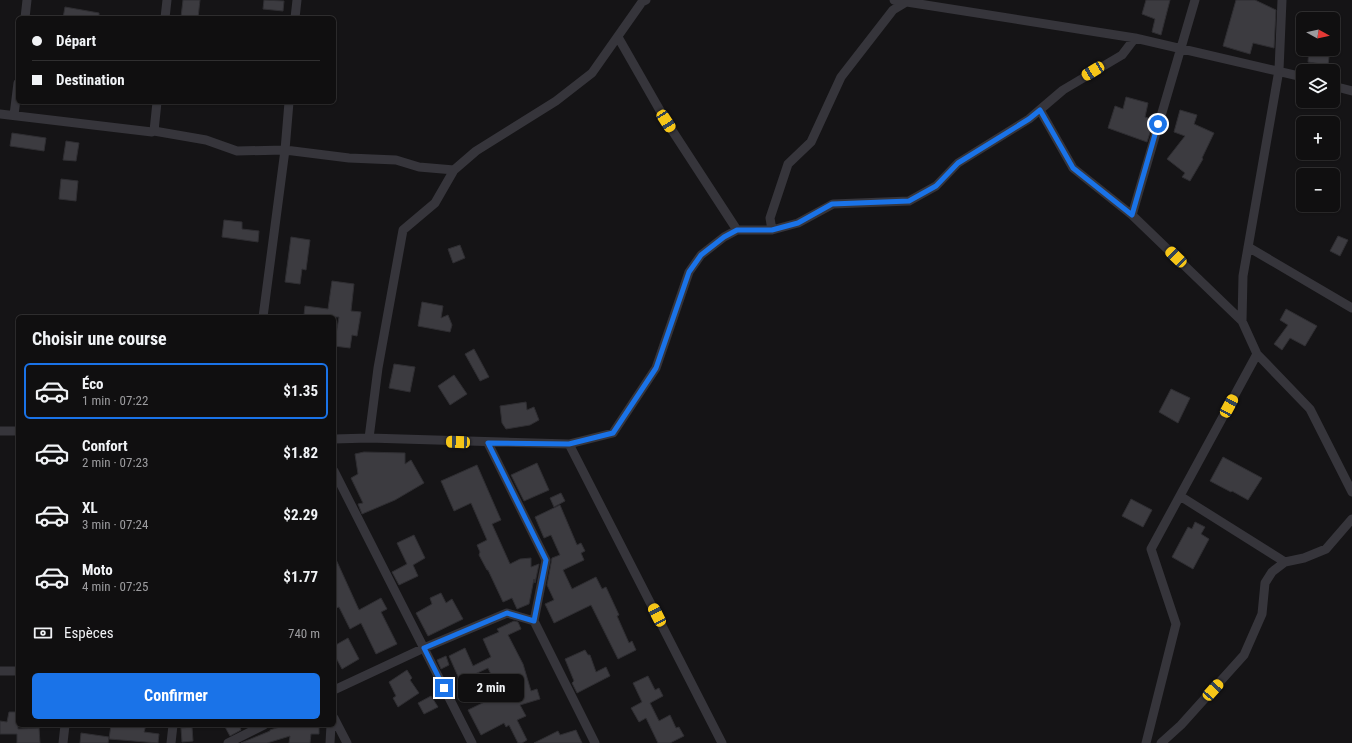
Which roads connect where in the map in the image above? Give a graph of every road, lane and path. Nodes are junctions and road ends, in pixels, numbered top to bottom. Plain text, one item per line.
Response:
1 (27, 0) edge
2 (167, 0) edge
3 (296, 0) edge
4 (646, 0) edge
5 (894, 0) edge
6 (1195, 0) edge
7 (1282, 0) edge
8 (908, 1) edge
9 (25, 16) edge
10 (165, 16) edge
11 (295, 16) edge
12 (618, 37) junction
13 (1135, 38) junction
14 (1181, 48) junction
15 (1279, 70) junction
16 (1296, 75) edge
17 (1340, 88) edge
18 (1352, 91) edge
19 (16, 99) edge
20 (157, 104) edge
21 (289, 104) edge
22 (1040, 110) junction
23 (0, 114) edge
24 (14, 115) junction
25 (154, 131) junction
26 (285, 150) junction
27 (454, 170) junction
28 (1132, 215) junction
29 (737, 230) junction
30 (772, 230) junction
31 (1248, 247) junction
32 (1352, 308) edge
33 (263, 315) edge
34 (1242, 321) junction
35 (1257, 354) junction
36 (0, 431) edge
37 (16, 431) edge
38 (369, 438) junction
39 (336, 439) edge
40 (488, 443) junction
41 (569, 444) junction
42 (336, 475) edge
43 (1352, 492) edge
44 (1180, 496) junction
45 (1352, 519) edge
46 (1284, 562) junction
47 (534, 621) junction
48 (424, 648) junction
49 (0, 671) edge
50 (16, 671) edge
51 (336, 689) edge
52 (336, 722) edge
53 (65, 727) edge
54 (172, 727) edge
55 (260, 727) edge
56 (331, 727) edge
57 (63, 743) edge
58 (170, 743) edge
59 (228, 743) edge
60 (330, 743) edge
61 (347, 743) edge
62 (472, 743) edge
63 (595, 743) edge
64 (722, 743) edge
65 (1146, 743) edge
66 (1161, 743) edge

1 - 9 street
2 - 10 street
3 - 11 street
4 - 12 street
5 - 8 street
6 - 14 street
7 - 15 street
8 - 13 street
8 - 30 street
12 - 27 street
12 - 29 street
13 - 14 street
13 - 22 street
14 - 15 street
14 - 28 street
15 - 16 street
15 - 31 street
17 - 18 street
19 - 24 street
20 - 25 street
21 - 26 street
22 - 28 street
22 - 30 street
23 - 24 street
24 - 25 street
25 - 26 street
26 - 27 street
26 - 33 street
27 - 38 street
28 - 34 street
29 - 30 street
29 - 41 street
31 - 32 street
31 - 34 street
34 - 35 street
35 - 43 street
35 - 44 street
36 - 37 street
38 - 39 street
38 - 40 street
40 - 41 street
40 - 47 street
41 - 64 street
42 - 48 street
44 - 46 street
44 - 65 street
45 - 46 street
46 - 66 street
47 - 48 street
47 - 63 street
48 - 51 street
48 - 62 street
49 - 50 street
52 - 61 street
53 - 57 street
54 - 58 street
55 - 59 street
56 - 60 street

